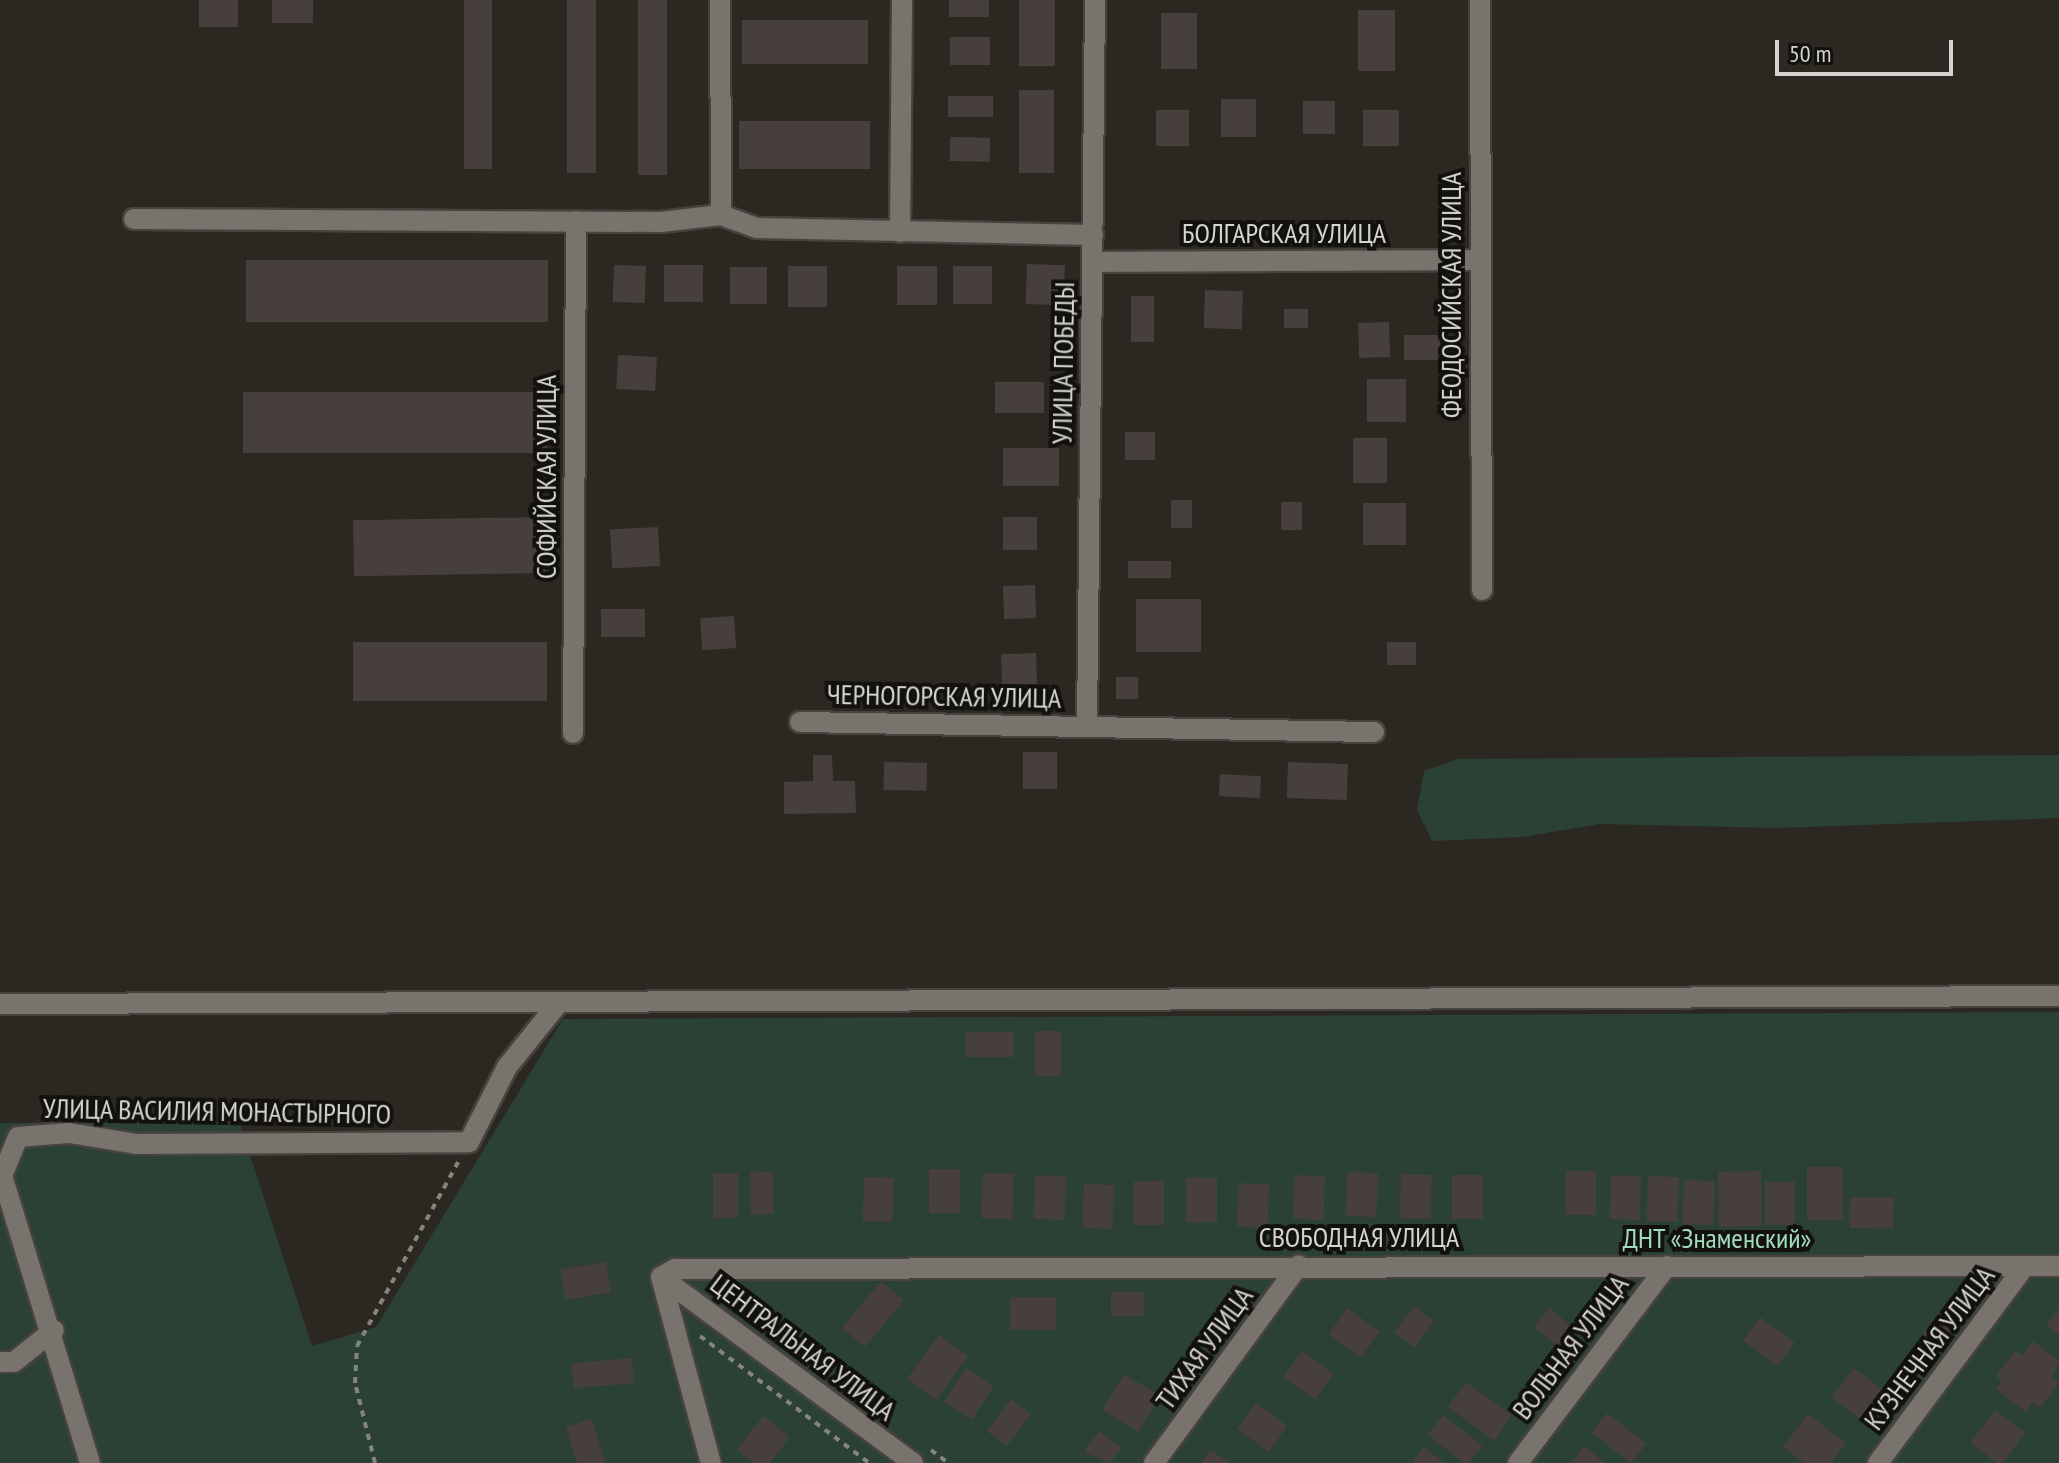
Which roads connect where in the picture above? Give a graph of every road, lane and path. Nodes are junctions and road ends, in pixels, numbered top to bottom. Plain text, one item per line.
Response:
1 (720, 0) edge
2 (902, 0) edge
3 (1095, 0) edge
4 (1480, 0) edge
5 (721, 215) junction
6 (134, 219) dead end
7 (576, 221) junction
8 (900, 232) junction
9 (1093, 235) junction
10 (1476, 260) junction
11 (1093, 262) junction
12 (1482, 590) dead end
13 (800, 722) dead end
14 (1087, 727) junction
15 (1374, 732) dead end
16 (573, 733) dead end
17 (2059, 996) edge
18 (0, 1004) edge
19 (556, 1006) junction
20 (469, 1142) junction
21 (1299, 1265) junction
22 (1667, 1266) junction
23 (2025, 1266) junction
24 (2059, 1266) edge
25 (661, 1277) junction
26 (666, 1311) junction
27 (54, 1330) junction
28 (0, 1362) edge
29 (90, 1463) edge
30 (375, 1463) edge
31 (711, 1463) edge
32 (869, 1463) edge
33 (913, 1463) edge
34 (1154, 1463) edge
35 (1518, 1463) edge
36 (1878, 1463) edge

1 - 5 street
2 - 8 street
3 - 9 street, УЛИЦА ПОБЕДЫ
4 - 10 street, ФЕОДОСИЙСКАЯ УЛИЦА
5 - 7 street
5 - 8 street
6 - 7 street
7 - 16 street, СОФИЙСКАЯ УЛИЦА
8 - 9 street
9 - 11 street, УЛИЦА ПОБЕДЫ
10 - 11 street, БОЛГАРСКАЯ УЛИЦА
10 - 12 street, ФЕОДОСИЙСКАЯ УЛИЦА
11 - 14 street, УЛИЦА ПОБЕДЫ
13 - 14 street, ЧЕРНОГОРСКАЯ УЛИЦА
14 - 15 street, ЧЕРНОГОРСКАЯ УЛИЦА
17 - 19 street
18 - 19 street
19 - 20 street
20 - 27 street, УЛИЦА ВАСИЛИЯ МОНАСТЫРНОГО
20 - 30 path
21 - 22 street, СВОБОДНАЯ УЛИЦА
21 - 25 street, СВОБОДНАЯ УЛИЦА
21 - 34 street, ТИХАЯ УЛИЦА
22 - 23 street, СВОБОДНАЯ УЛИЦА
22 - 35 street, ВОЛЬНАЯ УЛИЦА
23 - 24 street, СВОБОДНАЯ УЛИЦА
23 - 36 street, КУЗНЕЧНАЯ УЛИЦА
25 - 26 street
25 - 33 street, ЦЕНТРАЛЬНАЯ УЛИЦА
26 - 31 street
26 - 32 path
27 - 28 street
27 - 29 street, УЛИЦА ВАСИЛИЯ МОНАСТЫРНОГО

